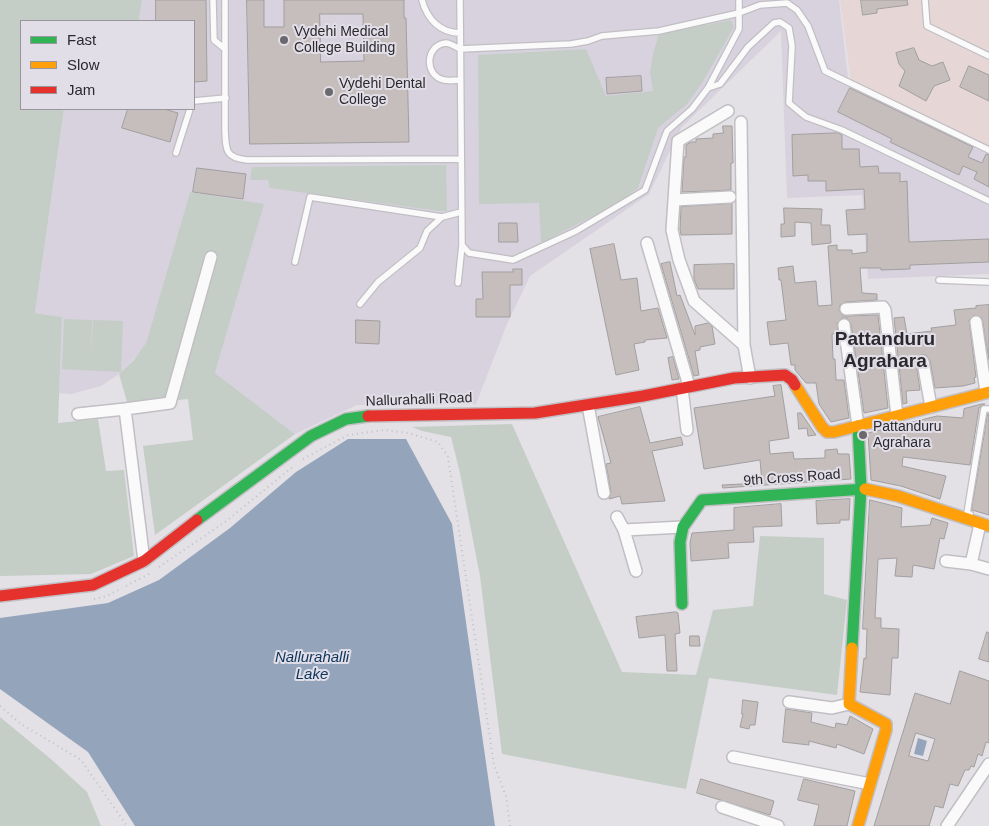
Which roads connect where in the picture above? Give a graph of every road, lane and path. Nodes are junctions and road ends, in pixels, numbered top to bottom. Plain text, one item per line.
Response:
1 (213, 0) edge
2 (225, 0) edge
3 (422, 0) edge
4 (460, 0) edge
5 (739, 0) edge
6 (925, 0) edge
7 (739, 13) junction
8 (460, 33) junction
9 (225, 49) junction
10 (460, 49) junction
11 (989, 56) edge
12 (460, 80) junction
13 (708, 88) junction
14 (226, 98) junction
15 (195, 101) edge
16 (190, 110) edge
17 (728, 111) dead end
18 (741, 122) dead end
19 (989, 150) edge
20 (176, 153) dead end
21 (460, 159) junction
22 (730, 197) dead end
23 (674, 200) junction
24 (989, 201) edge
25 (461, 212) junction
26 (442, 217) junction
27 (647, 243) dead end
28 (462, 246) junction
29 (211, 257) dead end
30 (295, 262) dead end
31 (939, 280) dead end
32 (989, 282) edge
33 (458, 283) dead end
34 (360, 304) dead end
35 (846, 309) dead end
36 (976, 322) dead end
37 (844, 325) dead end
38 (744, 345) junction
39 (923, 362) dead end
40 (750, 378) junction
41 (685, 387) junction
42 (988, 392) edge
43 (588, 405) junction
44 (931, 407) junction
45 (125, 409) junction
46 (989, 409) edge
47 (78, 414) dead end
48 (897, 416) junction
49 (858, 426) junction
50 (687, 430) dead end
51 (861, 488) junction
52 (604, 493) dead end
53 (616, 517) dead end
54 (984, 522) edge
55 (683, 527) junction
56 (624, 530) junction
57 (144, 562) junction
58 (946, 562) dead end
59 (971, 564) junction
60 (989, 568) edge
61 (636, 571) dead end
62 (0, 596) edge
63 (91, 600) dead end
64 (682, 604) dead end
65 (789, 702) dead end
66 (849, 704) junction
67 (0, 706) edge
68 (733, 757) dead end
69 (989, 764) edge
70 (870, 784) junction
71 (722, 808) dead end
72 (127, 826) edge
73 (510, 826) edge
74 (778, 826) edge
75 (858, 826) edge
76 (947, 826) edge

1 - 9 lane
2 - 9 lane
3 - 8 lane
4 - 8 lane
5 - 7 lane
6 - 11 lane
7 - 10 lane
7 - 13 lane
7 - 19 lane
8 - 10 lane
9 - 14 lane
10 - 12 lane
10 - 12 lane
12 - 21 lane
13 - 24 lane
13 - 28 lane
14 - 15 lane
14 - 21 lane
16 - 20 lane
17 - 23 street
18 - 38 street
21 - 25 lane
22 - 23 street
23 - 38 street
25 - 26 lane
25 - 28 lane
26 - 30 lane
26 - 34 lane
27 - 41 street
28 - 33 lane
29 - 45 street
31 - 32 lane
35 - 48 street
36 - 42 street
37 - 49 street
38 - 40 street
39 - 44 street
40 - 41 street, Nallurahalli Road
40 - 49 street, Nallurahalli Road
41 - 43 street, Nallurahalli Road
41 - 50 street
42 - 44 street
43 - 52 street
43 - 57 street, Nallurahalli Road
44 - 48 street
45 - 47 street
45 - 57 street
46 - 54 lane
48 - 49 street
49 - 51 street
51 - 54 street, 9th Cross Road
51 - 55 street, 9th Cross Road
51 - 66 street
53 - 56 street
54 - 59 street
55 - 56 street
55 - 64 street, 9th Cross Road
56 - 61 street
57 - 62 street, Nallurahalli Road
58 - 59 street
59 - 60 street
63 - 73 path
65 - 66 street
66 - 70 street
67 - 72 path
68 - 70 street
69 - 76 street
70 - 75 street
71 - 74 street

